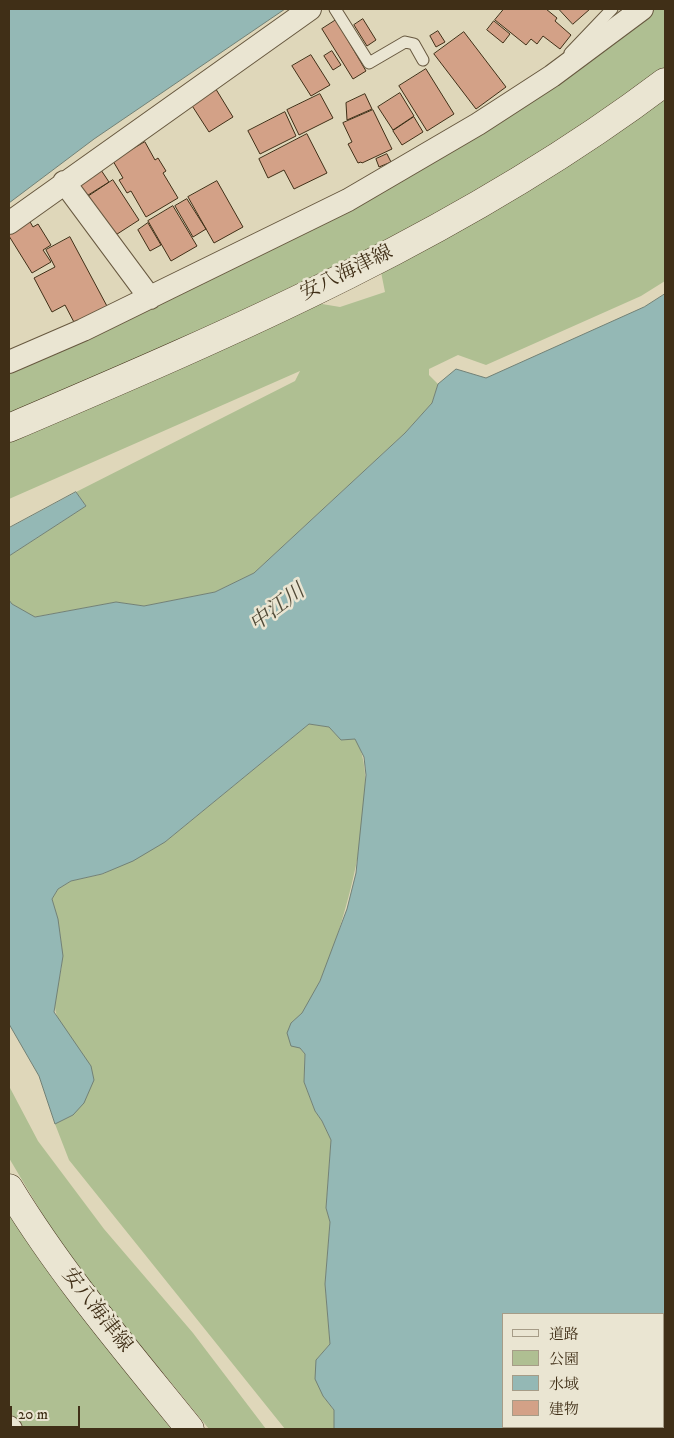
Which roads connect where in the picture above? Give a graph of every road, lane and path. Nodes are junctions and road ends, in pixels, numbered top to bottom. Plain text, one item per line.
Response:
1 (310, 9) edge
2 (335, 9) edge
3 (612, 9) edge
4 (642, 9) edge
5 (423, 60) dead end
6 (552, 76) junction
7 (665, 82) edge
8 (64, 182) junction
9 (9, 223) edge
10 (150, 298) junction
11 (9, 362) edge
12 (9, 428) edge
13 (9, 1188) edge
14 (190, 1429) edge

1 - 8 street
2 - 5 lane
3 - 6 lane
4 - 6 street
6 - 10 street
7 - 12 main road, 安八海津線
8 - 9 street
8 - 10 street
10 - 11 street
13 - 14 main road, 安八海津線

